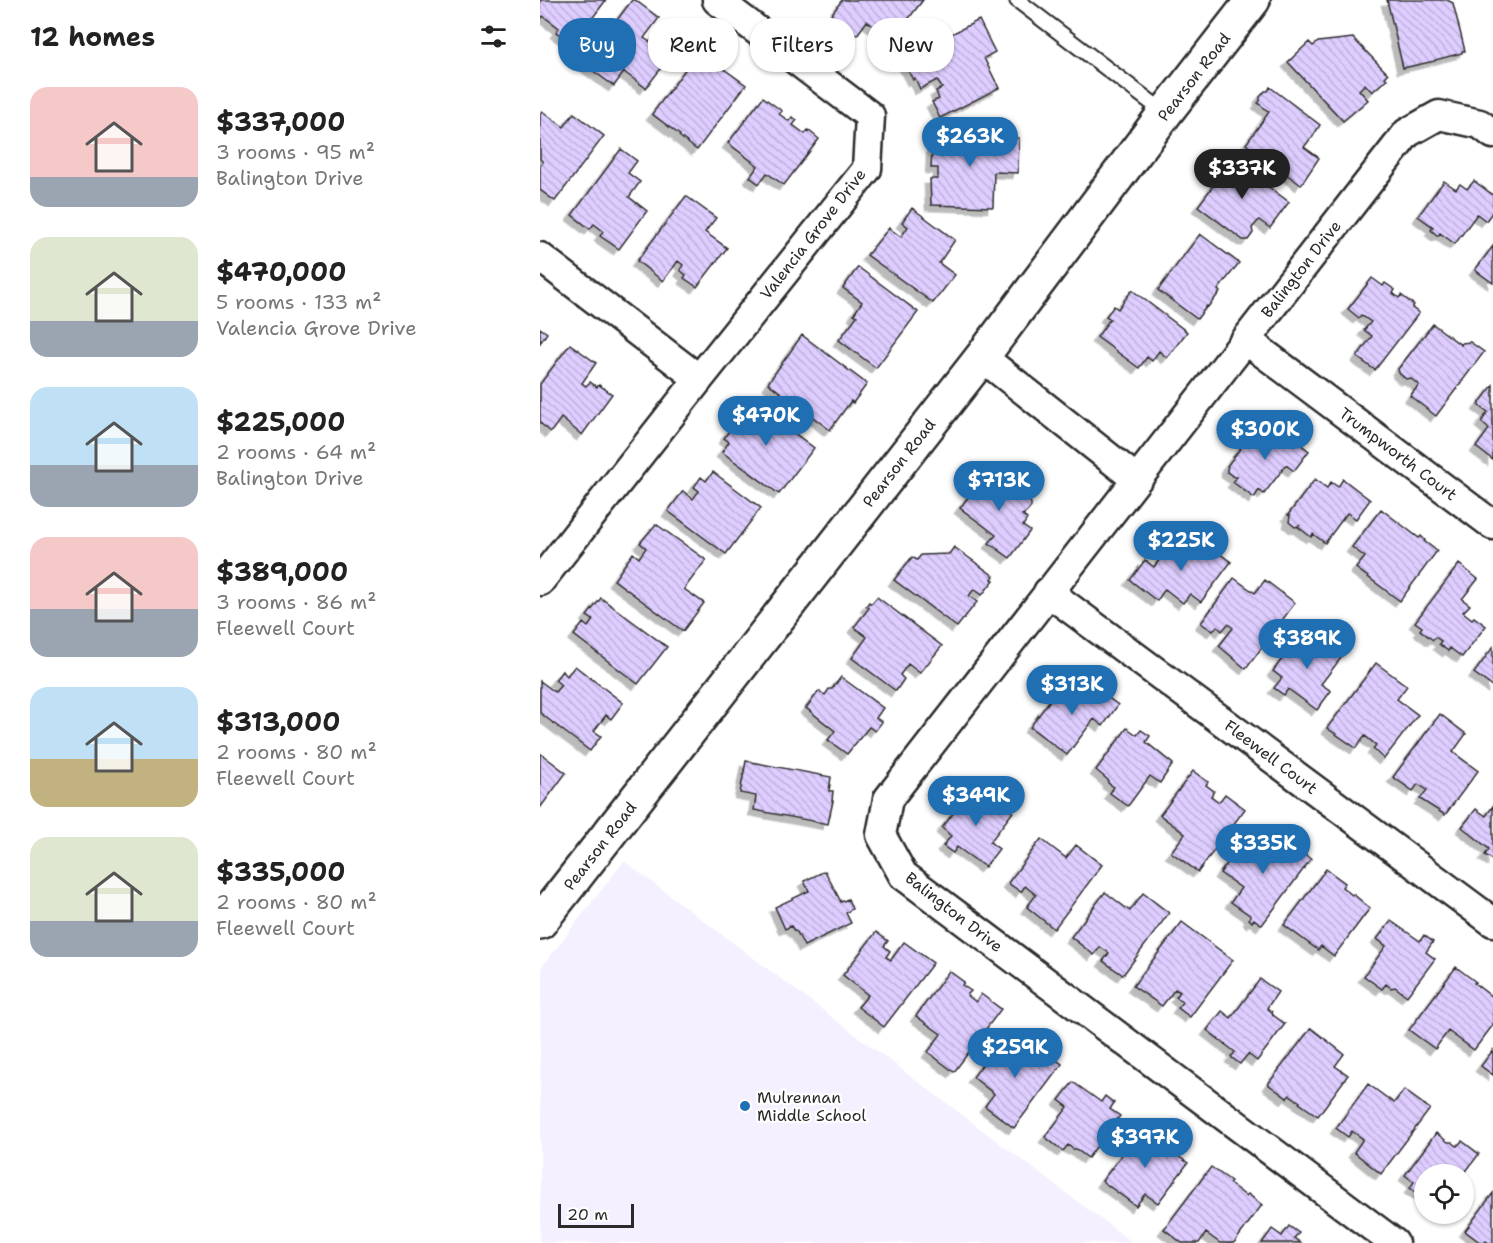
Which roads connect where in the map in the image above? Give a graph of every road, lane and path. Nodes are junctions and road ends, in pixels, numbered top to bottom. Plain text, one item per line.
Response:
1 (717, 0) edge
2 (1017, 0) edge
3 (1253, 0) edge
4 (1165, 113) junction
5 (1493, 134) edge
6 (540, 257) edge
7 (1246, 340) junction
8 (981, 357) junction
9 (699, 379) junction
10 (1136, 478) junction
11 (1493, 525) edge
12 (540, 581) edge
13 (1048, 592) junction
14 (540, 922) edge
15 (1493, 922) edge
16 (1394, 1243) edge

1 - 9 street, Valencia Grove Drive
2 - 4 lane
3 - 4 street, Pearson Road
4 - 8 street, Pearson Road
5 - 7 street, Balington Drive
6 - 9 street
7 - 10 street, Balington Drive
7 - 11 street, Trumpworth Court
8 - 10 street
8 - 14 street, Pearson Road
9 - 12 street, Valencia Grove Drive
10 - 13 street, Balington Drive
13 - 15 street, Fleewell Court
13 - 16 street, Balington Drive

